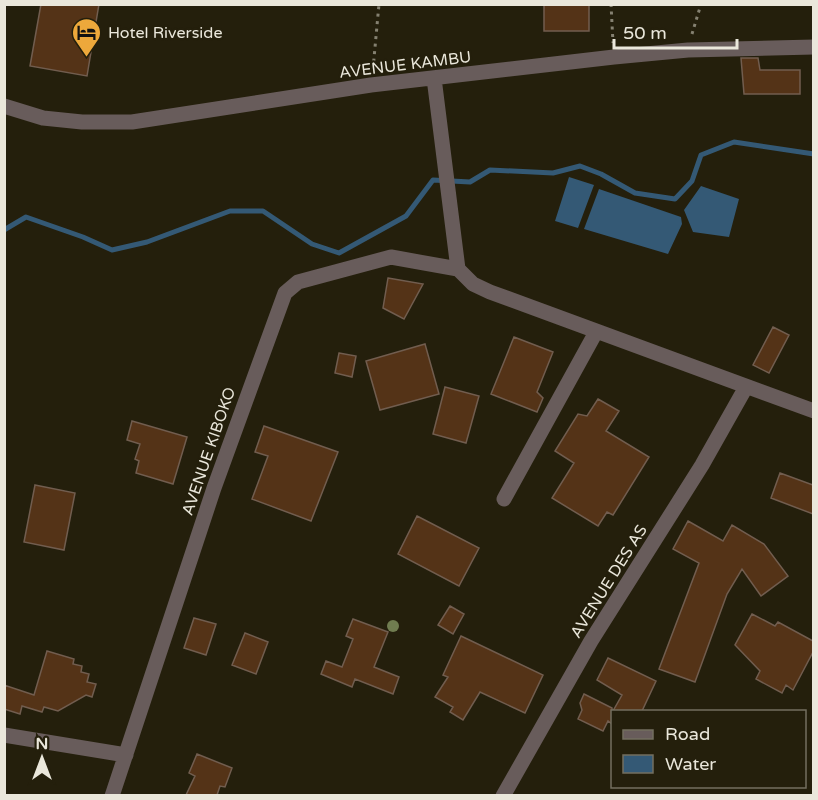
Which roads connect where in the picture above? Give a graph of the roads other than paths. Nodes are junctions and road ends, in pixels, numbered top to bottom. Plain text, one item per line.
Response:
1 (813, 47) edge
2 (434, 78) junction
3 (4, 106) edge
4 (458, 269) junction
5 (596, 332) junction
6 (746, 387) junction
7 (813, 411) edge
8 (504, 499) dead end
9 (4, 735) edge
10 (126, 755) junction
11 (112, 795) edge
12 (502, 795) edge

1 - 2 street, AVENUE KAMBU
2 - 3 street, AVENUE KAMBU
2 - 4 street
4 - 5 street
4 - 10 street, AVENUE KIBOKO
5 - 6 street
5 - 8 street
6 - 7 street
6 - 12 street, AVENUE DES AS
9 - 10 street
10 - 11 street, AVENUE KIBOKO

